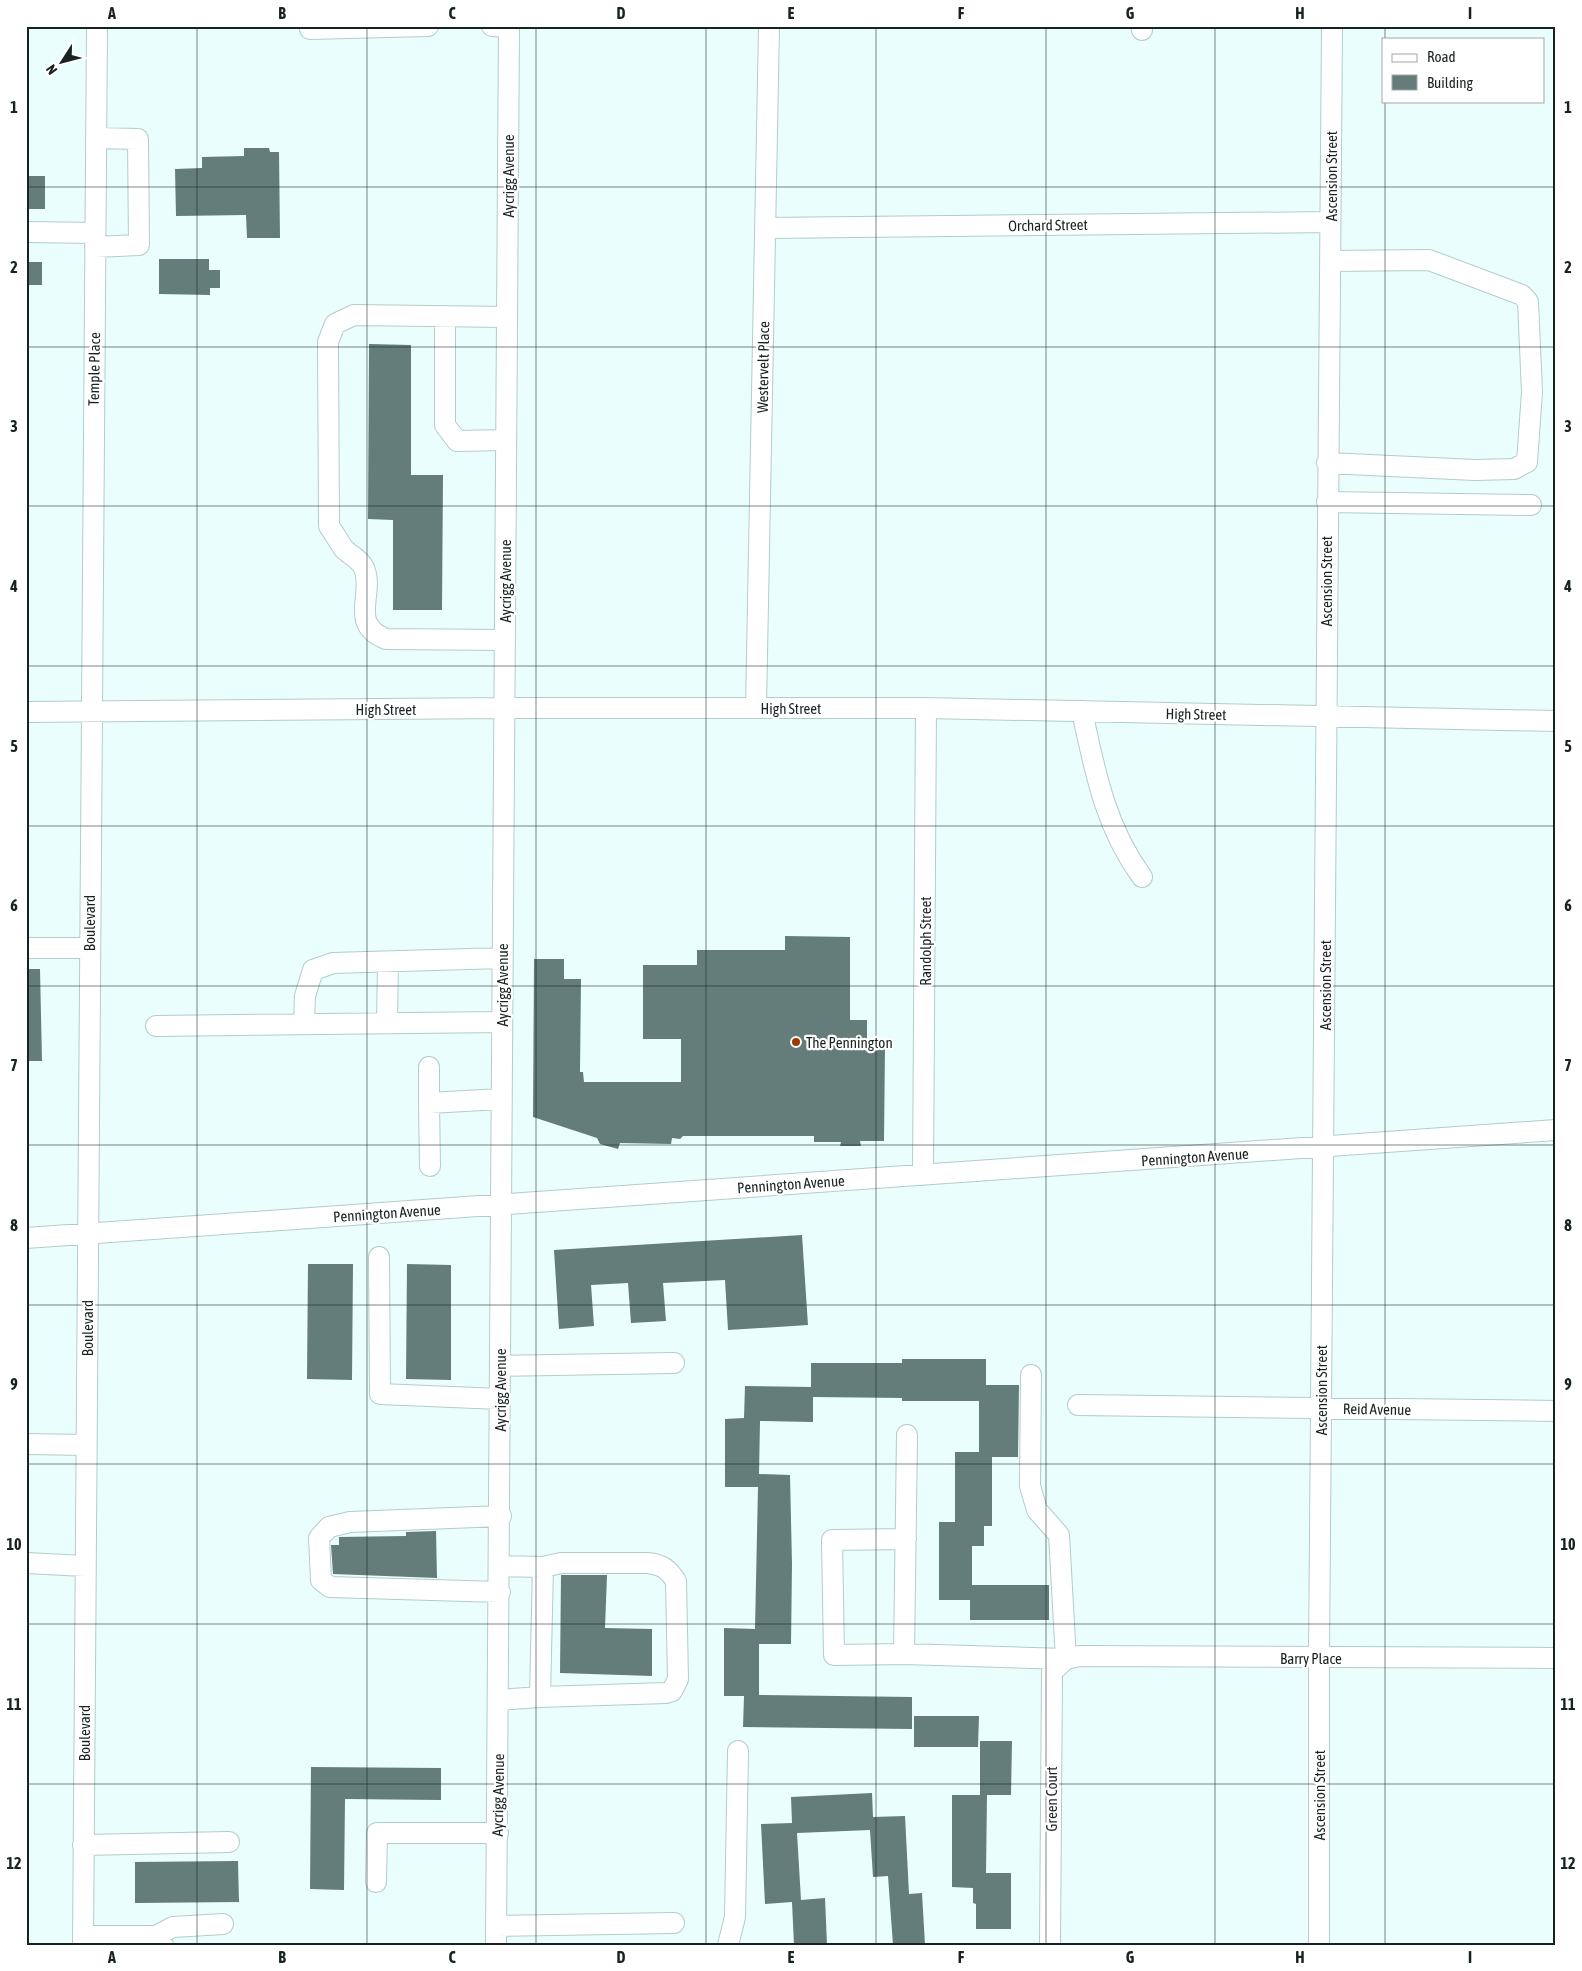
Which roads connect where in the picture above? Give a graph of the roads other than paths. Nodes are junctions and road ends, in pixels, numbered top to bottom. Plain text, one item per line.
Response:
1 (97, 26) edge
2 (428, 26) edge
3 (492, 26) edge
4 (509, 26) edge
5 (769, 26) edge
6 (1332, 26) edge
7 (310, 30) dead end
8 (96, 138) junction
9 (1330, 222) junction
10 (765, 228) junction
11 (26, 232) edge
12 (95, 240) junction
13 (1330, 261) junction
14 (445, 316) junction
15 (507, 317) junction
16 (506, 440) junction
17 (1328, 463) junction
18 (1327, 502) junction
19 (1531, 505) dead end
20 (504, 640) junction
21 (504, 708) junction
22 (756, 708) junction
23 (926, 708) junction
24 (90, 711) junction
25 (1082, 711) junction
26 (26, 712) edge
27 (1327, 716) junction
28 (1556, 720) edge
29 (1142, 877) dead end
30 (26, 948) edge
31 (89, 948) junction
32 (502, 958) junction
33 (388, 962) junction
34 (502, 1022) junction
35 (387, 1023) junction
36 (304, 1024) junction
37 (156, 1026) dead end
38 (429, 1067) dead end
39 (501, 1099) junction
40 (429, 1103) junction
41 (1556, 1130) edge
42 (1323, 1147) junction
43 (430, 1166) dead end
44 (923, 1175) junction
45 (500, 1205) junction
46 (87, 1234) junction
47 (26, 1238) edge
48 (379, 1257) dead end
49 (674, 1363) dead end
50 (500, 1366) junction
51 (1031, 1375) dead end
52 (500, 1399) junction
53 (1078, 1405) dead end
54 (1321, 1408) junction
55 (1556, 1411) edge
56 (907, 1435) dead end
57 (26, 1444) edge
58 (86, 1445) junction
59 (501, 1516) junction
60 (906, 1539) junction
61 (26, 1563) edge
62 (85, 1566) junction
63 (500, 1566) junction
64 (543, 1567) junction
65 (500, 1592) junction
66 (904, 1654) junction
67 (1319, 1658) junction
68 (1556, 1658) edge
69 (1066, 1659) junction
70 (540, 1697) junction
71 (499, 1700) junction
72 (738, 1751) dead end
73 (498, 1833) junction
74 (230, 1842) dead end
75 (83, 1845) junction
76 (376, 1882) dead end
77 (674, 1923) dead end
78 (223, 1924) dead end
79 (497, 1935) edge
80 (83, 1940) edge
81 (160, 1940) edge
82 (728, 1945) edge
83 (1050, 1945) edge
84 (1320, 1945) edge

1 - 8 street, Temple Place
2 - 7 street
3 - 4 street
4 - 15 street, Aycrigg Avenue
5 - 10 street, Westervelt Place
6 - 9 street, Ascension Street
8 - 12 street, Temple Place
8 - 12 street
9 - 10 street, Orchard Street
9 - 13 street, Ascension Street
10 - 22 street, Westervelt Place
11 - 12 street
12 - 24 street, Temple Place
13 - 17 street, Ascension Street
13 - 17 street
14 - 15 street
14 - 16 street
14 - 20 street
15 - 16 street, Aycrigg Avenue
16 - 20 street, Aycrigg Avenue
17 - 18 street, Ascension Street
18 - 19 street
18 - 27 street, Ascension Street
20 - 21 street, Aycrigg Avenue
21 - 22 street, High Street
21 - 24 street, High Street
21 - 32 street, Aycrigg Avenue
22 - 23 street, High Street
23 - 25 street, High Street
23 - 44 street, Randolph Street
24 - 26 street, High Street
24 - 31 street, Boulevard
25 - 27 street, High Street
25 - 29 street
27 - 28 street, High Street
27 - 42 street, Ascension Street
30 - 31 street
31 - 46 street, Boulevard
32 - 33 street
32 - 34 street, Aycrigg Avenue
33 - 35 street
33 - 36 street
34 - 35 street
34 - 39 street, Aycrigg Avenue
35 - 36 street
36 - 37 street
38 - 40 street
39 - 40 street
39 - 45 street, Aycrigg Avenue
40 - 43 street
41 - 42 street, Pennington Avenue
42 - 44 street, Pennington Avenue
42 - 54 street, Ascension Street
44 - 45 street, Pennington Avenue
45 - 46 street, Pennington Avenue
45 - 50 street, Aycrigg Avenue
46 - 47 street, Pennington Avenue
46 - 58 street, Boulevard
48 - 52 street
49 - 50 street
50 - 52 street, Aycrigg Avenue
51 - 69 street
52 - 59 street, Aycrigg Avenue
53 - 54 street, Reid Avenue
54 - 55 street, Reid Avenue
54 - 67 street, Ascension Street
56 - 60 street
57 - 58 street
58 - 62 street, Boulevard
59 - 63 street, Aycrigg Avenue
59 - 65 street
60 - 66 street
60 - 66 street, Barry Place
61 - 62 street
62 - 75 street, Boulevard
63 - 64 street
63 - 65 street, Aycrigg Avenue
64 - 70 street
64 - 70 street
65 - 71 street, Aycrigg Avenue
66 - 69 street, Barry Place
67 - 68 street, Barry Place
67 - 69 street, Barry Place
67 - 84 street, Ascension Street
69 - 83 street, Green Court
70 - 71 street
71 - 73 street, Aycrigg Avenue
72 - 82 street
73 - 76 street
73 - 79 street, Aycrigg Avenue
74 - 75 street
75 - 80 street, Boulevard
77 - 79 street
78 - 81 street
80 - 81 street

